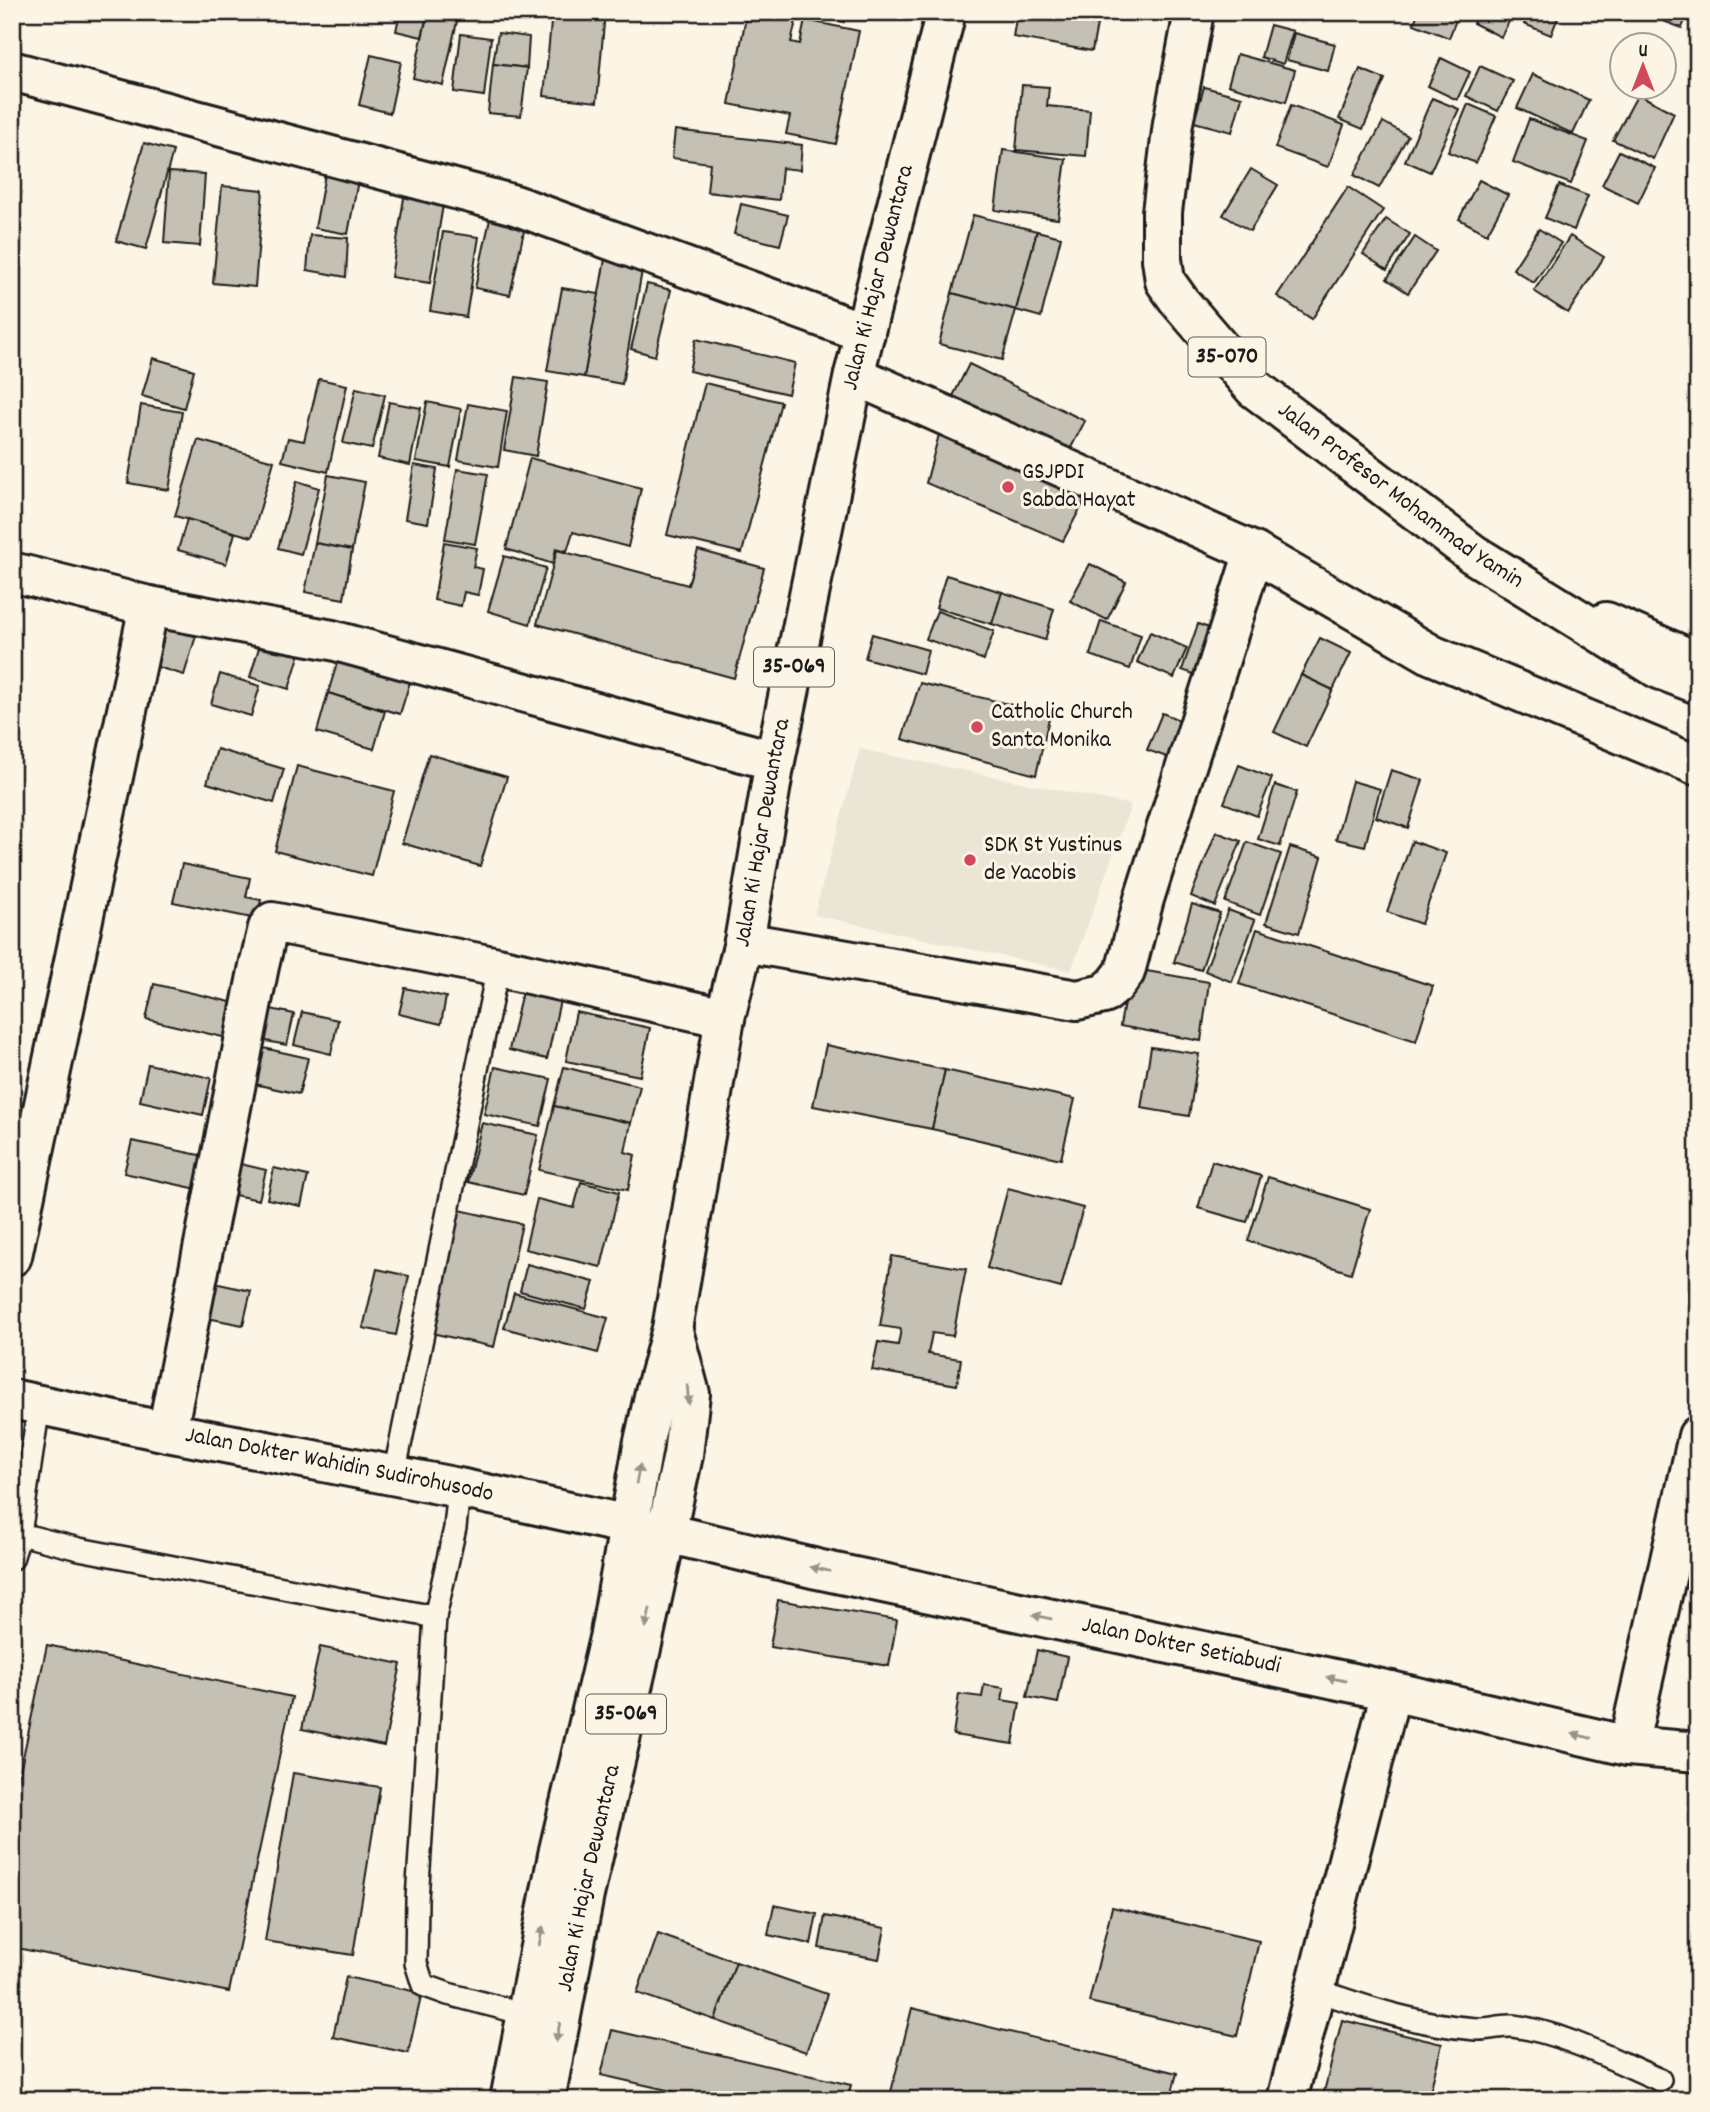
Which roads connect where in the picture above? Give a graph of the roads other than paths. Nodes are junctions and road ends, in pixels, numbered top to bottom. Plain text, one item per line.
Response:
1 (946, 12) edge
2 (1194, 12) edge
3 (12, 71) edge
4 (865, 333) junction
5 (854, 375) junction
6 (1254, 552) junction
7 (12, 572) edge
8 (1518, 582) junction
9 (149, 606) junction
10 (1698, 659) edge
11 (1698, 684) edge
12 (775, 761) junction
13 (1698, 766) edge
14 (744, 942) junction
15 (498, 967) junction
16 (725, 1018) junction
17 (12, 1256) edge
18 (672, 1329) junction
19 (26, 1402) edge
20 (167, 1432) junction
21 (1698, 1436) edge
22 (394, 1475) junction
23 (459, 1488) junction
24 (628, 1526) junction
25 (666, 1533) junction
26 (20, 1534) junction
27 (12, 1559) edge
28 (435, 1617) junction
29 (1391, 1691) junction
30 (1628, 1746) junction
31 (1698, 1752) edge
32 (1314, 1989) junction
33 (526, 2014) junction
34 (1660, 2080) dead end
35 (510, 2100) edge
36 (545, 2100) edge
37 (1287, 2100) edge

1 - 4 street, Jalan Ki Hajar Dewantara / 35-069
2 - 8 street, Jalan Profesor Mohammad Yamin / 35-070
3 - 4 street
4 - 5 street, Jalan Ki Hajar Dewantara / 35-069
5 - 6 street
5 - 12 street, Jalan Ki Hajar Dewantara / 35-069
6 - 13 street
6 - 14 street
7 - 9 street
8 - 10 street, Jalan Profesor Mohammad Yamin
8 - 11 street, 35-070
9 - 12 street
9 - 17 street
12 - 14 street, Jalan Ki Hajar Dewantara / 35-069
14 - 16 street, Jalan Ki Hajar Dewantara / 35-069
15 - 16 street
15 - 20 street
15 - 22 lane
16 - 18 street, Jalan Ki Hajar Dewantara / 35-069
24 -> 18 street, Jalan Ki Hajar Dewantara / 35-069
18 -> 25 street, Jalan Ki Hajar Dewantara / 35-069
19 - 20 street, Jalan Dokter Wahidin Sudirohusodo
19 - 26 lane
20 - 22 street, Jalan Dokter Wahidin Sudirohusodo
21 - 30 street
22 - 23 street, Jalan Dokter Wahidin Sudirohusodo
23 - 24 street, Jalan Dokter Wahidin Sudirohusodo
23 - 28 lane
24 - 25 street, Jalan Dokter Wahidin Sudirohusodo
33 -> 24 street, Jalan Ki Hajar Dewantara / 35-069
29 -> 25 street, Jalan Dokter Setiabudi
25 -> 36 street, Jalan Ki Hajar Dewantara / 35-069
26 - 27 lane
26 - 28 lane
28 - 33 lane
30 -> 29 street, Jalan Dokter Setiabudi
29 - 32 street
30 - 31 street, Jalan Dokter Setiabudi
32 - 34 lane
32 - 37 street
33 - 35 street, Jalan Ki Hajar Dewantara / 35-069

